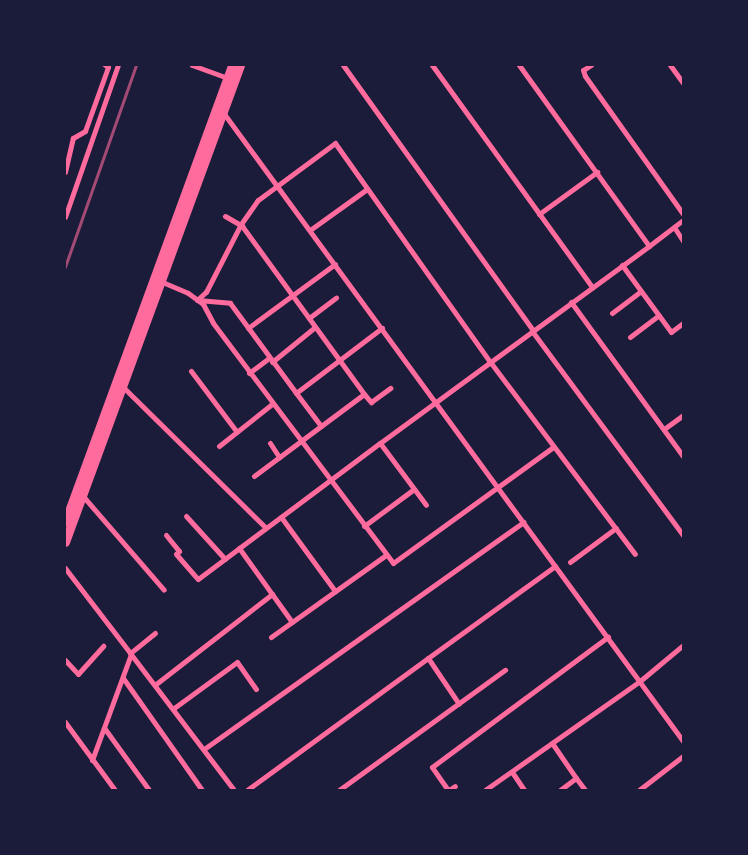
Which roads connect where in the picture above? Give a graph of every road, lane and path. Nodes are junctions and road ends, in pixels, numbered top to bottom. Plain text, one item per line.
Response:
1 (105, 65) edge
2 (118, 65) edge
3 (192, 65) edge
4 (232, 65) edge
5 (240, 65) edge
6 (343, 65) edge
7 (432, 65) edge
8 (519, 65) edge
9 (591, 65) edge
10 (670, 65) edge
11 (581, 67) edge
12 (231, 78) junction
13 (683, 83) edge
14 (222, 111) junction
15 (65, 172) edge
16 (597, 172) junction
17 (276, 185) junction
18 (367, 189) junction
19 (539, 214) junction
20 (683, 214) edge
21 (225, 216) dead end
22 (65, 217) edge
23 (683, 220) edge
24 (241, 224) junction
25 (674, 228) junction
26 (310, 230) junction
27 (683, 241) edge
28 (649, 246) junction
29 (162, 264) junction
30 (335, 264) junction
31 (622, 265) junction
32 (160, 281) junction
33 (592, 287) junction
34 (642, 291) junction
35 (292, 295) junction
36 (336, 298) dead end
37 (197, 300) junction
38 (571, 302) junction
39 (612, 313) dead end
40 (659, 315) junction
41 (309, 318) junction
42 (683, 323) edge
43 (315, 327) junction
44 (248, 328) junction
45 (382, 328) junction
46 (533, 331) junction
47 (630, 337) dead end
48 (338, 359) junction
49 (271, 360) junction
50 (491, 363) junction
51 (191, 371) dead end
52 (249, 373) junction
53 (119, 385) junction
54 (390, 388) dead end
55 (296, 393) junction
56 (364, 394) junction
57 (437, 403) junction
58 (272, 404) junction
59 (683, 415) edge
60 (321, 426) junction
61 (664, 429) junction
62 (237, 432) junction
63 (301, 441) junction
64 (270, 443) dead end
65 (380, 443) junction
66 (219, 446) dead end
67 (553, 447) junction
68 (683, 456) edge
69 (279, 457) junction
70 (254, 476) dead end
71 (330, 481) junction
72 (498, 487) junction
73 (414, 489) junction
74 (82, 495) junction
75 (426, 505) dead end
76 (186, 516) dead end
77 (281, 517) junction
78 (65, 522) edge
79 (524, 522) junction
80 (364, 526) junction
81 (266, 528) junction
82 (616, 528) junction
83 (166, 535) dead end
84 (683, 535) edge
85 (65, 542) edge
86 (239, 548) junction
87 (635, 554) dead end
88 (386, 555) junction
89 (225, 559) junction
90 (570, 562) dead end
91 (555, 566) junction
92 (65, 568) edge
93 (164, 590) dead end
94 (335, 591) junction
95 (272, 594) junction
96 (292, 622) junction
97 (155, 633) dead end
98 (271, 637) dead end
99 (608, 637) junction
100 (683, 645) edge
101 (103, 646) dead end
102 (130, 653) junction
103 (428, 658) junction
104 (65, 660) edge
105 (505, 670) dead end
106 (123, 678) junction
107 (640, 681) junction
108 (156, 684) junction
109 (256, 689) dead end
110 (459, 704) junction
111 (174, 708) junction
112 (65, 722) edge
113 (105, 729) junction
114 (683, 741) edge
115 (552, 743) junction
116 (204, 749) junction
117 (683, 756) edge
118 (92, 760) junction
119 (512, 772) junction
120 (576, 779) junction
121 (348, 784) junction
122 (455, 786) dead end
123 (115, 790) edge
124 (149, 790) edge
125 (202, 790) edge
126 (234, 790) edge
127 (247, 790) edge
128 (339, 790) edge
129 (352, 790) edge
130 (448, 790) edge
131 (485, 790) edge
132 (524, 790) edge
133 (560, 790) edge
134 (584, 790) edge
135 (639, 790) edge

1 - 15 street
2 - 22 street
3 - 12 street
4 - 12 main road
5 - 12 main road
6 - 46 street
7 - 19 street
8 - 16 street
9 - 11 street
10 - 13 street
11 - 20 street
12 - 14 main road
12 - 29 main road
14 - 17 street
14 - 29 main road
16 - 19 street
16 - 28 street
17 - 18 street
17 - 24 street
17 - 26 street
18 - 26 street
18 - 50 street
19 - 33 street
21 - 24 street
23 - 25 street
24 - 35 street
24 - 37 street
25 - 27 street
25 - 28 street
26 - 30 street
28 - 31 street
29 - 32 main road
29 - 53 main road
30 - 35 street
30 - 45 street
31 - 33 street
31 - 34 street
32 - 37 street
32 - 53 main road
33 - 38 street
34 - 39 street
34 - 40 street
35 - 41 street
35 - 44 street
36 - 41 street
37 - 44 street
37 - 52 street
38 - 46 street
38 - 61 street
40 - 42 street
40 - 47 street
41 - 43 street
43 - 48 street
43 - 49 street
44 - 49 street
45 - 48 street
45 - 57 street
46 - 50 street
46 - 84 street
48 - 55 street
48 - 56 street
49 - 52 street
49 - 55 street
50 - 57 street
50 - 67 street
51 - 62 street
52 - 58 street
53 - 74 main road
53 - 78 main road
53 - 81 street
54 - 56 street
55 - 60 street
56 - 60 street
57 - 65 street
57 - 72 street
58 - 62 street
58 - 63 street
59 - 61 street
60 - 63 street
61 - 68 street
62 - 66 street
63 - 69 street
63 - 71 street
64 - 69 street
65 - 71 street
65 - 73 street
67 - 72 street
67 - 82 street
69 - 70 street
71 - 77 street
71 - 80 street
72 - 79 street
72 - 88 street
73 - 75 street
73 - 80 street
74 - 85 main road
74 - 93 street
76 - 89 street
77 - 81 street
77 - 94 street
79 - 91 street
79 - 116 street
80 - 88 street
81 - 86 street
82 - 87 street
82 - 90 street
83 - 89 street
86 - 89 street
86 - 95 street
88 - 94 street
91 - 99 street
91 - 103 street
92 - 102 street
94 - 96 street
95 - 96 street
95 - 108 street
96 - 98 street
97 - 102 street
99 - 107 street
99 - 130 street
100 - 107 street
101 - 104 street
102 - 106 street
102 - 108 street
103 - 110 street
103 - 127 street
105 - 110 street
106 - 113 street
106 - 125 street
107 - 114 street
107 - 115 street
108 - 111 street
109 - 111 street
110 - 121 street
111 - 116 street
112 - 118 street
113 - 118 street
113 - 124 street
115 - 119 street
115 - 120 street
116 - 126 street
117 - 135 street
118 - 123 street
119 - 131 street
119 - 132 street
120 - 133 street
120 - 134 street
121 - 128 street
121 - 129 street
122 - 130 street

